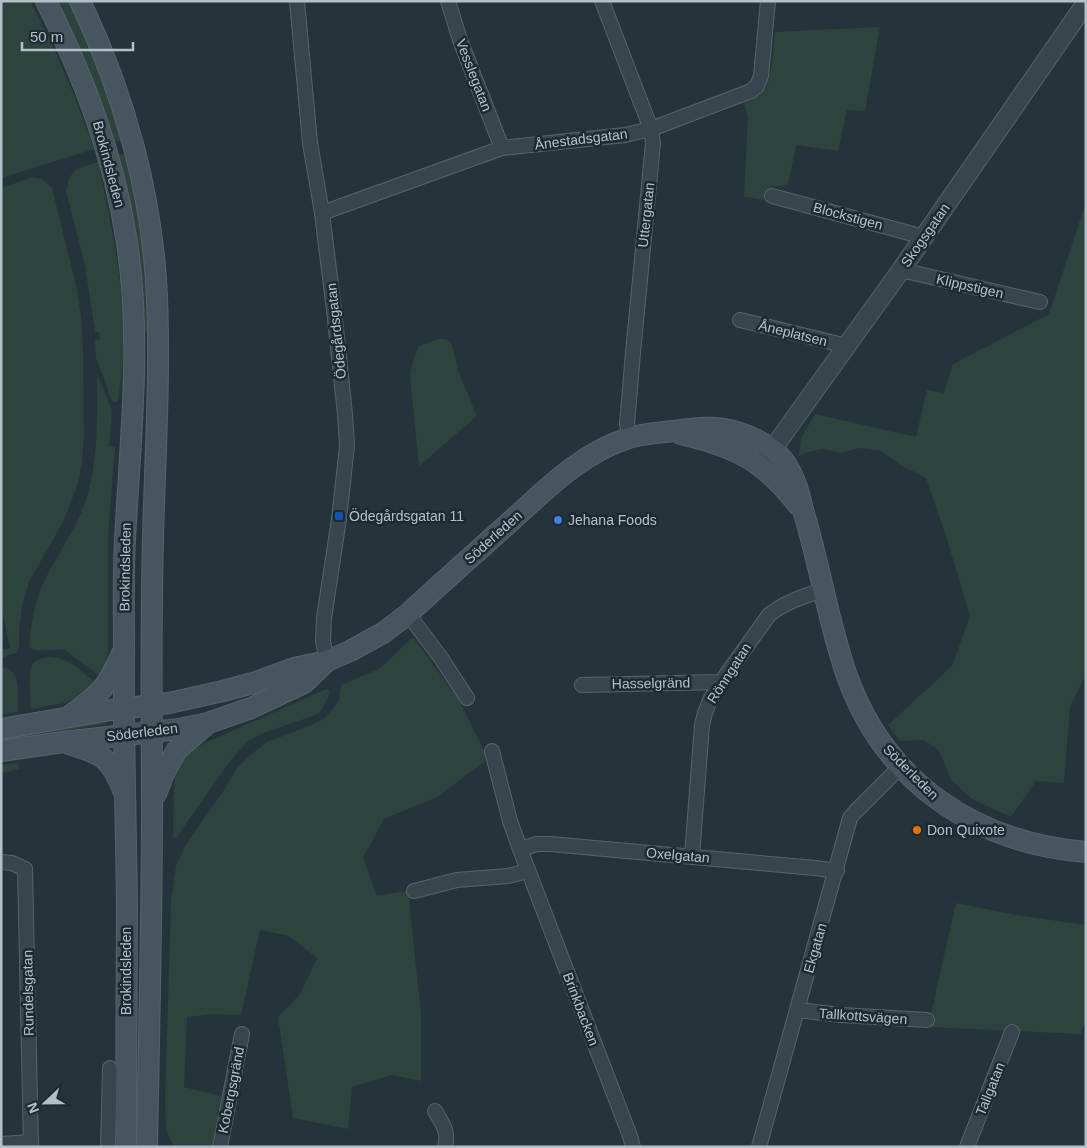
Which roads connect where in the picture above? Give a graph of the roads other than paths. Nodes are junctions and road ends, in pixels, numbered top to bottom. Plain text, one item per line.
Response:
1 (46, 1) edge
2 (80, 1) edge
3 (297, 1) edge
4 (448, 1) edge
5 (602, 1) edge
6 (768, 1) edge
7 (1086, 3) edge
8 (651, 129) junction
9 (502, 148) junction
10 (772, 196) dead end
11 (322, 213) junction
12 (924, 237) junction
13 (901, 270) junction
14 (1040, 302) dead end
15 (740, 320) dead end
16 (847, 346) junction
17 (667, 431) junction
18 (630, 438) junction
19 (773, 450) junction
20 (761, 465) junction
21 (803, 510) junction
22 (824, 590) junction
23 (408, 614) junction
24 (124, 649) junction
25 (327, 661) junction
26 (721, 682) junction
27 (582, 684) dead end
28 (466, 698) dead end
29 (151, 706) junction
30 (125, 709) junction
31 (67, 717) junction
32 (208, 723) junction
33 (1, 729) edge
34 (152, 732) junction
35 (125, 734) junction
36 (62, 742) junction
37 (1, 751) edge
38 (492, 751) dead end
39 (901, 766) junction
40 (125, 795) junction
41 (152, 806) junction
42 (520, 849) junction
43 (1086, 852) edge
44 (692, 856) junction
45 (1, 862) edge
46 (528, 871) junction
47 (837, 871) junction
48 (414, 891) dead end
49 (798, 1010) junction
50 (927, 1020) dead end
51 (1012, 1032) dead end
52 (242, 1034) dead end
53 (110, 1068) dead end
54 (435, 1111) dead end
55 (1, 1144) edge
56 (31, 1144) edge
57 (108, 1147) edge
58 (126, 1147) edge
59 (147, 1147) edge
60 (220, 1147) edge
61 (445, 1147) edge
62 (632, 1147) edge
63 (759, 1147) edge
64 (967, 1147) edge

1 - 24 main road, Brokindsleden
2 - 29 main road, Brokindsleden
3 - 11 street, Ödegårdsgatan
4 - 9 street, Vesslegatan
5 - 8 street, Uttergatan
6 - 8 street, Ånestadsgatan
7 - 12 street, Skogsgatan
8 - 9 street, Ånestadsgatan
8 - 18 street, Uttergatan
9 - 11 street, Ånestadsgatan
10 - 12 street, Blockstigen
11 - 25 street, Ödegårdsgatan
12 - 13 street, Skogsgatan
13 - 14 street, Klippstigen
13 - 16 street, Skogsgatan
15 - 16 street, Åneplatsen
16 - 19 street, Skogsgatan
17 - 18 main road, Söderleden
17 - 19 main road, Söderleden
17 - 20 main road, Söderleden
18 - 23 main road, Söderleden
19 - 20 street, Skogsgatan
19 - 21 main road, Söderleden
20 - 21 main road, Söderleden
21 - 22 main road, Söderleden
22 - 26 street, Rönngatan
22 - 39 main road, Söderleden
23 - 25 main road, Söderleden
23 - 28 street
24 - 30 main road, Brokindsleden
24 - 31 main road
25 - 29 main road, Söderleden
25 - 32 main road, Söderleden
26 - 27 street, Hasselgränd
26 - 44 street, Rönngatan
29 - 30 main road, Söderleden
29 - 34 main road, Brokindsleden
30 - 31 main road, Söderleden
30 - 35 main road, Brokindsleden
31 - 33 main road, Söderleden
32 - 34 main road, Söderleden
32 - 41 main road
34 - 35 main road, Söderleden
34 - 41 main road, Brokindsleden
35 - 36 main road, Söderleden
35 - 40 main road, Brokindsleden
36 - 37 main road, Söderleden
36 - 40 main road
38 - 42 street, Brinkbacken
39 - 43 main road, Söderleden
39 - 47 street, Ekgatan
40 - 58 main road, Brokindsleden
41 - 59 main road, Brokindsleden
42 - 44 street, Oxelgatan
42 - 46 street, Brinkbacken
44 - 47 street, Oxelgatan
45 - 56 street, Rundelsgatan
46 - 48 street
46 - 62 street, Brinkbacken
47 - 49 street, Ekgatan
49 - 50 street, Tallkottsvägen
49 - 63 street, Ekgatan
51 - 64 street, Tallgatan
52 - 60 street, Kobergsgränd
53 - 57 street
54 - 61 street
55 - 56 street, Rundelsgatan

